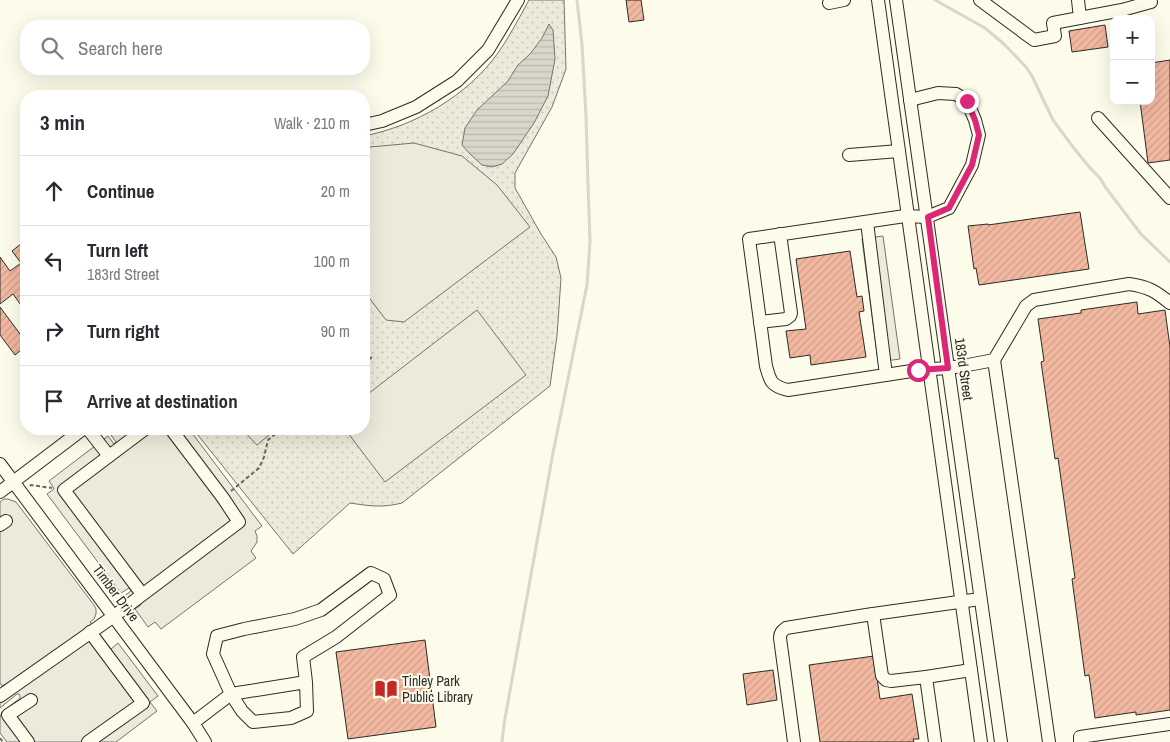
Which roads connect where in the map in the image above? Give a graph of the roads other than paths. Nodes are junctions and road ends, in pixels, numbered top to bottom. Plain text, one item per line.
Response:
1 (518, 0) edge
2 (844, 0) edge
3 (878, 0) edge
4 (896, 0) edge
5 (980, 0) edge
6 (1078, 0) edge
7 (1151, 2) dead end
8 (830, 3) dead end
9 (1080, 18) junction
10 (910, 100) junction
11 (1098, 118) dead end
12 (370, 124) edge
13 (899, 151) junction
14 (849, 156) dead end
15 (1170, 198) edge
16 (908, 216) junction
17 (928, 217) junction
18 (867, 222) junction
19 (780, 234) junction
20 (1170, 303) edge
21 (760, 322) junction
22 (994, 360) junction
23 (948, 368) junction
24 (929, 370) junction
25 (886, 374) junction
26 (74, 435) edge
27 (93, 435) edge
28 (137, 435) edge
29 (176, 435) edge
30 (109, 456) junction
31 (0, 464) edge
32 (14, 481) junction
33 (0, 492) edge
34 (142, 594) junction
35 (980, 599) junction
36 (961, 602) junction
37 (872, 614) junction
38 (114, 616) junction
39 (90, 632) junction
40 (971, 670) junction
41 (926, 677) junction
42 (306, 682) junction
43 (231, 694) junction
44 (0, 696) edge
45 (31, 700) dead end
46 (193, 723) junction
47 (1170, 724) edge
48 (28, 742) edge
49 (88, 742) edge
50 (205, 742) edge
51 (794, 742) edge
52 (935, 742) edge
53 (981, 742) edge
54 (1001, 742) edge
55 (1049, 742) edge
56 (1080, 742) edge

1 - 12 street
2 - 8 street
3 - 13 street
4 - 10 street, 183rd Street
5 - 9 street
6 - 9 street
7 - 9 street
10 - 17 street, 183rd Street
10 - 17 street
11 - 15 street
13 - 14 street
13 - 16 street
16 - 17 street
16 - 18 street
16 - 24 street
17 - 23 street, 183rd Street
18 - 19 street
18 - 25 street
19 - 21 street
19 - 21 street
20 - 22 street
21 - 25 street
22 - 23 street
22 - 55 street
23 - 24 street
23 - 35 street, 183rd Street
24 - 25 street
24 - 36 street
26 - 32 street
27 - 30 street
28 - 30 street
29 - 34 street
30 - 34 street
31 - 32 street, Timber Drive
32 - 33 street
32 - 38 street, Timber Drive
34 - 38 street
35 - 36 street
35 - 54 street, 183rd Street
36 - 37 street
36 - 40 street
37 - 41 street
37 - 51 street
38 - 39 street
38 - 46 street, Timber Drive
39 - 44 street
39 - 49 street
40 - 41 street
40 - 53 street
41 - 52 street
42 - 43 street
42 - 43 street
42 - 43 street
43 - 46 street
45 - 48 street
46 - 50 street, Timber Drive
47 - 56 street

